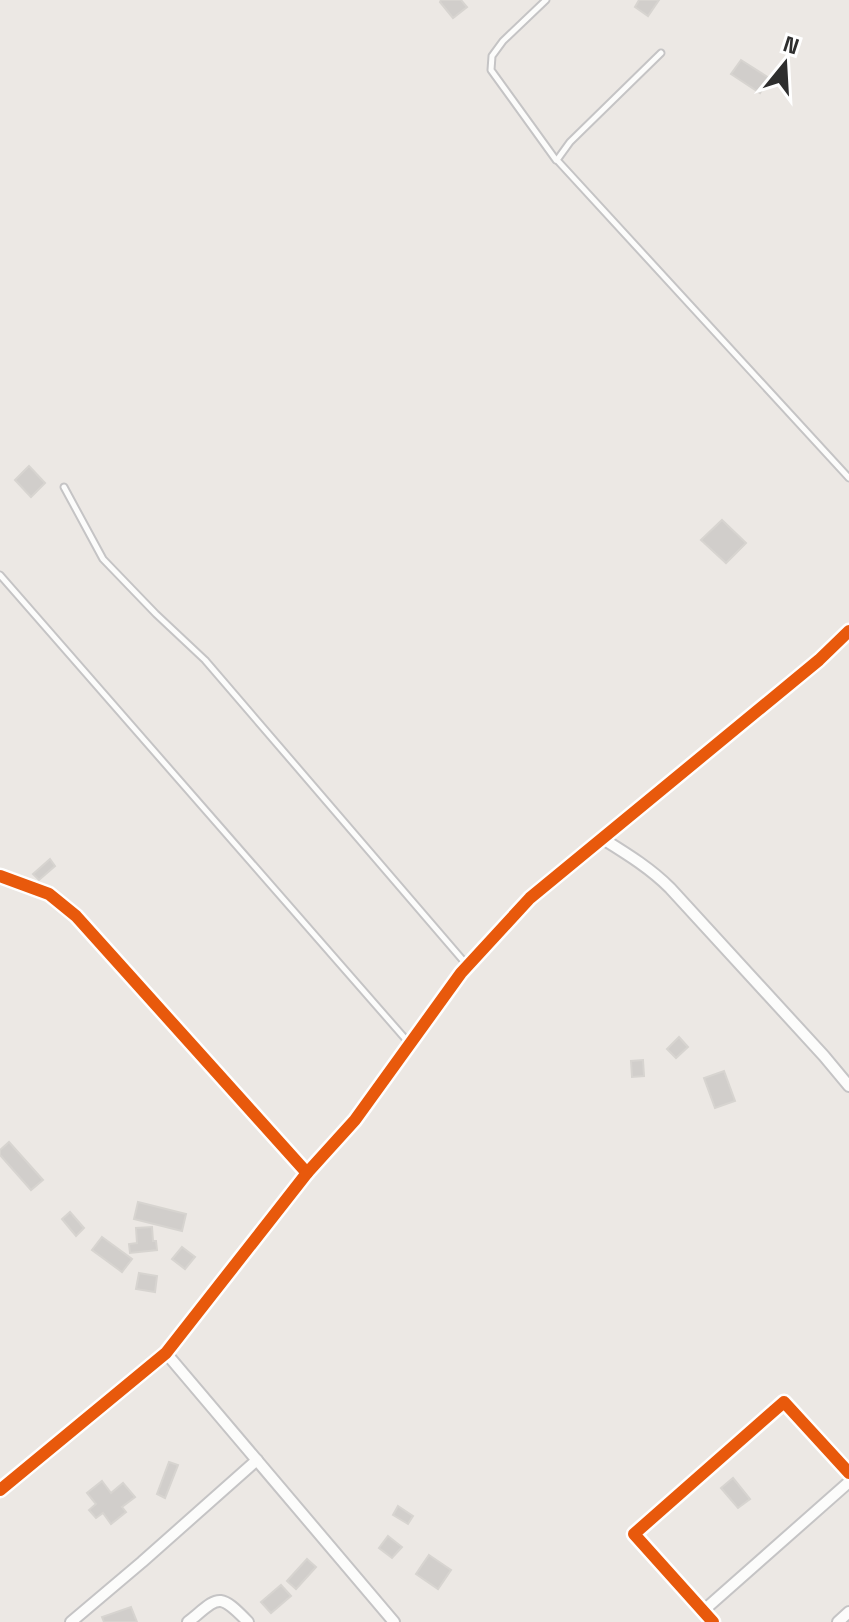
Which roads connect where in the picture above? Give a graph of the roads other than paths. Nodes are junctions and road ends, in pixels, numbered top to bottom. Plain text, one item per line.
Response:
1 (546, 0) edge
2 (661, 53) dead end
3 (557, 160) junction
4 (849, 478) edge
5 (64, 487) dead end
6 (0, 575) edge
7 (849, 631) edge
8 (603, 839) junction
9 (0, 876) edge
10 (467, 966) junction
11 (410, 1044) junction
12 (849, 1086) edge
13 (307, 1173) junction
14 (166, 1353) junction
15 (257, 1460) junction
16 (849, 1473) edge
17 (849, 1482) edge
18 (0, 1490) edge
19 (703, 1611) junction
20 (849, 1612) edge
21 (71, 1622) edge
22 (188, 1622) edge
23 (248, 1622) edge
24 (394, 1622) edge
25 (713, 1622) edge
26 (838, 1622) edge

1 - 3 lane
2 - 3 lane
3 - 4 lane
5 - 10 lane
6 - 11 lane
7 - 8 street
8 - 10 street
8 - 12 street
9 - 13 street
10 - 11 street
11 - 13 street
13 - 14 street
14 - 15 street
14 - 18 street
15 - 21 street
15 - 24 street
16 - 19 street
17 - 19 street
19 - 25 street
20 - 26 street
22 - 23 street

